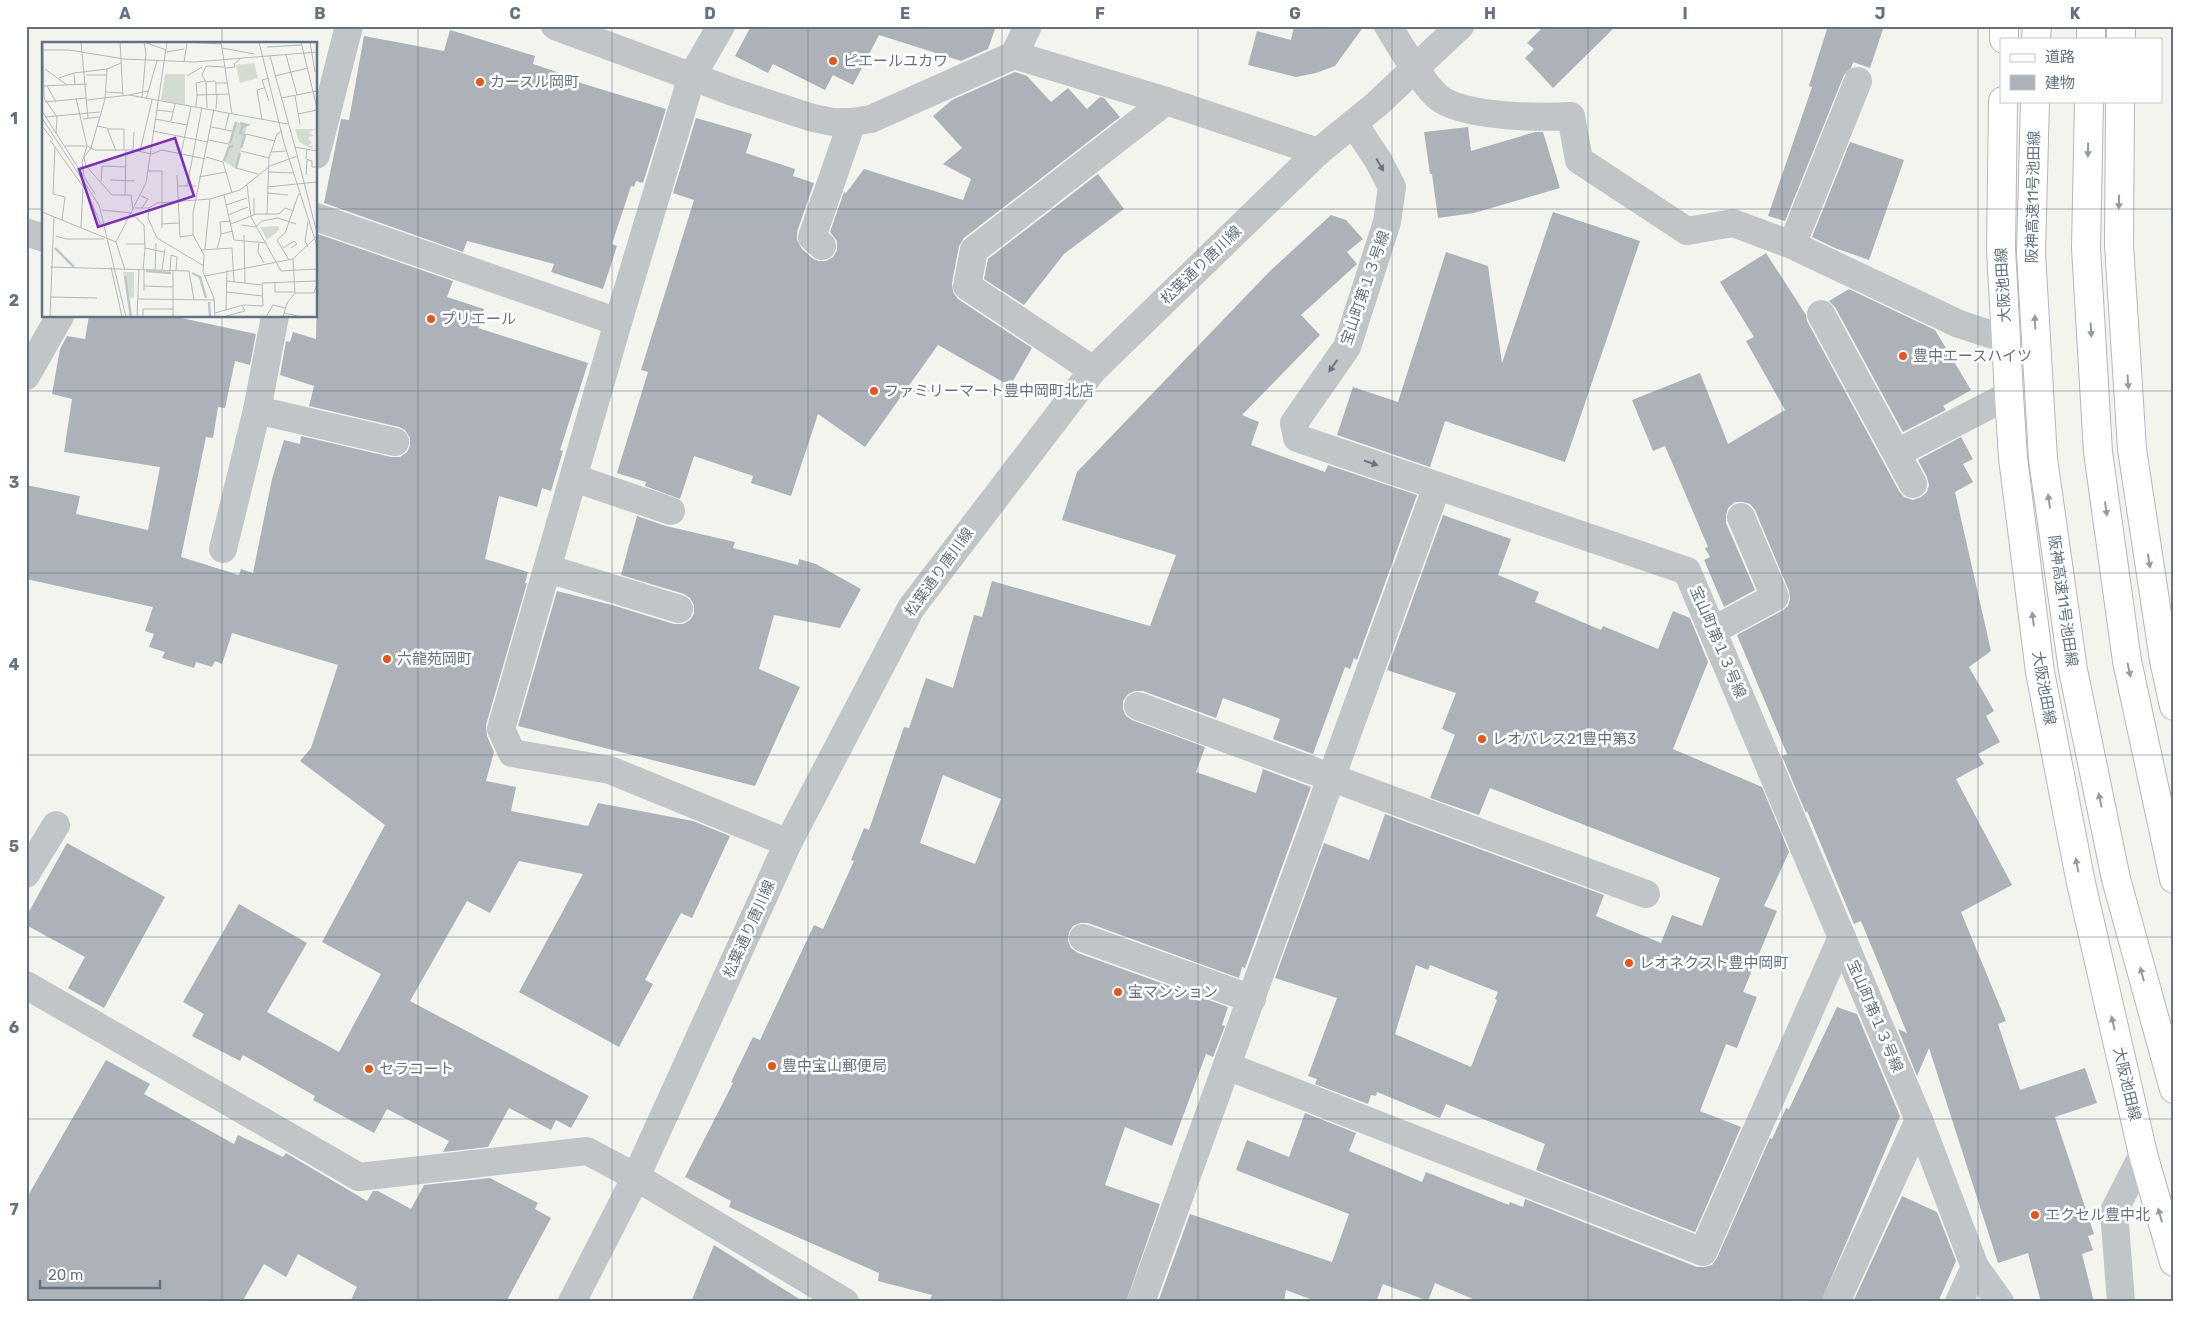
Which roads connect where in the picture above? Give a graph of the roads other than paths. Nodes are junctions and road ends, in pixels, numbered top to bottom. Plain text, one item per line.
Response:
1 (349, 26) edge
2 (555, 26) edge
3 (721, 26) edge
4 (1028, 26) edge
5 (1388, 26) edge
6 (1460, 26) edge
7 (1014, 55) junction
8 (1415, 69) junction
9 (692, 76) junction
10 (1858, 81) dead end
11 (1166, 101) junction
12 (2003, 102) edge
13 (2035, 102) edge
14 (2089, 102) edge
15 (2120, 102) edge
16 (852, 122) junction
17 (1354, 124) junction
18 (318, 147) edge
19 (1318, 152) junction
20 (318, 218) edge
21 (26, 232) edge
22 (42, 237) edge
23 (1792, 245) junction
24 (822, 246) dead end
25 (1821, 314) dead end
26 (59, 318) edge
27 (275, 318) edge
28 (618, 322) junction
29 (2005, 339) junction
30 (1093, 370) junction
31 (26, 376) edge
32 (2008, 395) junction
33 (257, 410) junction
34 (395, 442) dead end
35 (1897, 453) junction
36 (574, 478) junction
37 (1913, 484) dead end
38 (1437, 486) junction
39 (671, 511) dead end
40 (1741, 517) dead end
41 (223, 549) dead end
42 (549, 569) junction
43 (679, 610) dead end
44 (1714, 630) junction
45 (1138, 706) dead end
46 (2174, 706) edge
47 (1331, 778) junction
48 (56, 825) dead end
49 (788, 843) junction
50 (26, 874) edge
51 (2174, 879) edge
52 (1646, 894) dead end
53 (1842, 937) junction
54 (1083, 938) dead end
55 (26, 985) edge
56 (1252, 999) junction
57 (1227, 1066) junction
58 (2174, 1089) edge
59 (1919, 1120) junction
60 (2143, 1154) junction
61 (636, 1177) junction
62 (2174, 1262) edge
63 (1975, 1267) junction
64 (835, 1299) edge
65 (572, 1302) edge
66 (1142, 1302) edge
67 (1836, 1302) edge
68 (1959, 1302) edge
69 (2000, 1302) edge
70 (2121, 1302) edge

1 - 18 street
2 - 9 street
3 - 9 street
4 - 7 street
5 - 8 street
6 - 8 street, 松葉通り唐川線
7 - 11 street
7 - 16 street
8 - 17 street, 松葉通り唐川線
8 - 23 street
9 - 16 street
9 - 28 street
10 - 23 street
11 - 19 street
11 - 30 street
12 - 29 main road, 大阪池田線
58 -> 13 main road, 阪神高速11号池田線
14 -> 51 main road
15 -> 46 main road
16 - 24 street
17 - 19 street, 松葉通り唐川線
17 -> 38 street, 宝山町第１３号線
19 - 30 street, 松葉通り唐川線
20 - 28 street
21 - 22 street
23 - 29 street
25 - 35 street
26 - 31 street
27 - 33 street
28 - 36 street
29 - 32 main road, 大阪池田線
30 - 49 street, 松葉通り唐川線
32 - 35 street
60 -> 32 main road, 大阪池田線
33 - 34 street
33 - 41 street
35 - 37 street
36 - 39 street
36 - 42 street
38 - 44 street, 宝山町第１３号線
38 - 47 street
40 - 44 street
42 - 43 street
42 - 49 street
44 - 53 street, 宝山町第１３号線
45 - 47 street
47 - 52 street
47 - 56 street
48 - 50 street
49 - 61 street, 松葉通り唐川線
53 - 57 street
53 - 59 street, 宝山町第１３号線
54 - 56 street
55 - 61 street
56 - 57 street
57 - 66 street
59 - 63 street, 宝山町第１３号線
59 - 67 street
62 -> 60 main road, 大阪池田線
60 - 70 street
61 - 64 street
61 - 65 street, 松葉通り唐川線
63 - 68 street
63 - 69 street, 宝山町第１３号線

